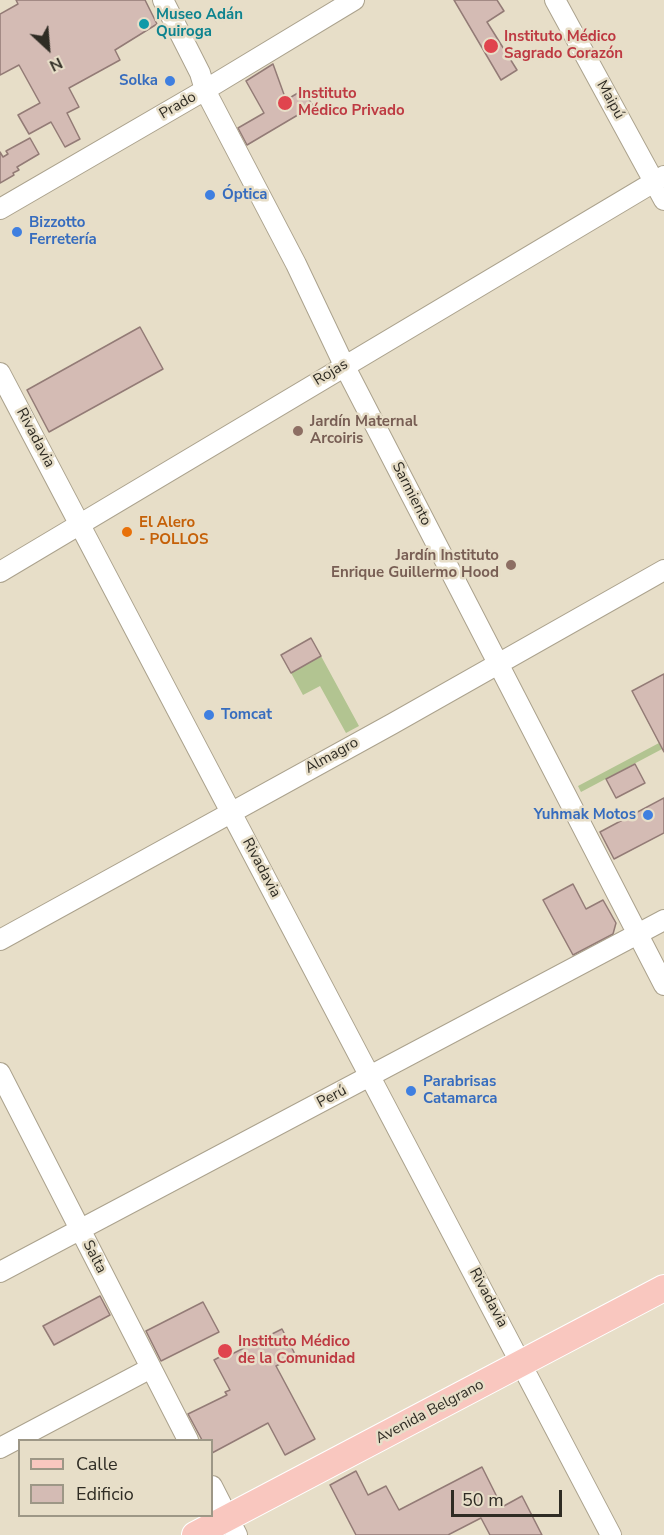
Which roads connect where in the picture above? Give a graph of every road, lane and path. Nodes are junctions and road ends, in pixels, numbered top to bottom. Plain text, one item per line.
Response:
1 (163, 0) edge
2 (354, 0) edge
3 (555, 0) edge
4 (205, 90) junction
5 (659, 179) edge
6 (664, 200) edge
7 (0, 209) edge
8 (344, 365) junction
9 (0, 373) edge
10 (81, 525) junction
11 (664, 570) edge
12 (0, 572) edge
13 (498, 663) junction
14 (231, 811) junction
15 (664, 920) edge
16 (638, 934) junction
17 (0, 940) edge
18 (664, 985) edge
19 (0, 1073) edge
20 (370, 1077) junction
21 (80, 1230) junction
22 (0, 1272) edge
23 (664, 1288) edge
24 (523, 1363) junction
25 (151, 1368) junction
26 (187, 1439) edge
27 (0, 1448) edge
28 (213, 1488) edge
29 (232, 1526) edge
30 (195, 1535) edge
31 (611, 1535) edge

1 - 4 street, Sarmiento
2 - 4 street, Prado
3 - 5 street, Maipú
4 - 7 street, Prado
4 - 8 street, Sarmiento
5 - 6 street, Maipú
5 - 8 street, Rojas
8 - 10 street, Rojas
8 - 13 street, Sarmiento
9 - 10 street, Rivadavia
10 - 12 street, Rojas
10 - 14 street, Rivadavia
11 - 13 street, Almagro
13 - 14 street, Almagro
13 - 16 street, Sarmiento
14 - 17 street, Almagro
14 - 20 street, Rivadavia
15 - 16 street, Perú
16 - 18 street, Sarmiento
16 - 20 street, Perú
19 - 21 street, Salta
20 - 21 street, Perú
20 - 24 street, Rivadavia
21 - 22 street, Perú
21 - 25 street, Salta
23 - 24 main road, Avenida Belgrano
24 - 29 main road, Avenida Belgrano
24 - 31 street, Rivadavia
25 - 26 street, Salta
25 - 27 street
28 - 29 street
29 - 30 main road, Avenida Belgrano

